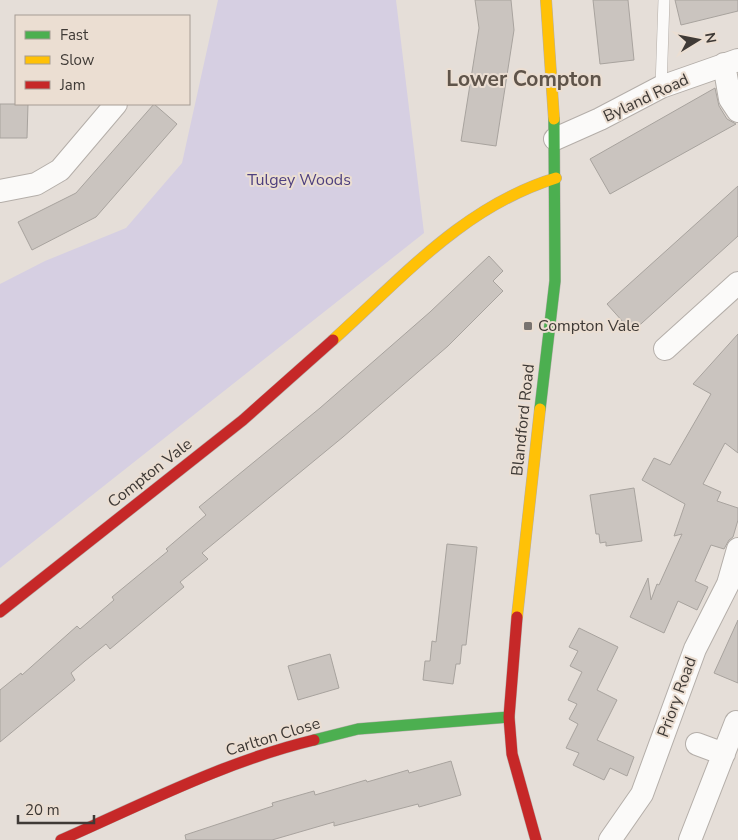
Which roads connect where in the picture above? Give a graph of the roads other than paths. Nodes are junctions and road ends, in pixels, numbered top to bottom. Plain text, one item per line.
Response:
1 (546, 0) edge
2 (664, 0) edge
3 (731, 62) edge
4 (662, 87) junction
5 (115, 105) edge
6 (738, 112) edge
7 (555, 139) junction
8 (556, 178) junction
9 (0, 191) edge
10 (738, 283) edge
11 (665, 349) dead end
12 (738, 549) edge
13 (0, 612) edge
14 (509, 717) junction
15 (736, 722) dead end
16 (697, 744) dead end
17 (724, 754) junction
18 (60, 840) edge
19 (536, 840) edge
20 (610, 840) edge
21 (690, 840) edge

1 - 7 street, Blandford Road
2 - 4 lane
3 - 4 street, Byland Road
3 - 6 street
4 - 7 street, Byland Road
5 - 9 street
7 - 8 street, Blandford Road
8 - 13 street, Compton Vale
8 - 14 street, Blandford Road
10 - 11 street
12 - 20 street, Priory Road
14 - 18 street, Carlton Close
14 - 19 street, Blandford Road
15 - 17 street
16 - 17 street
17 - 21 street

